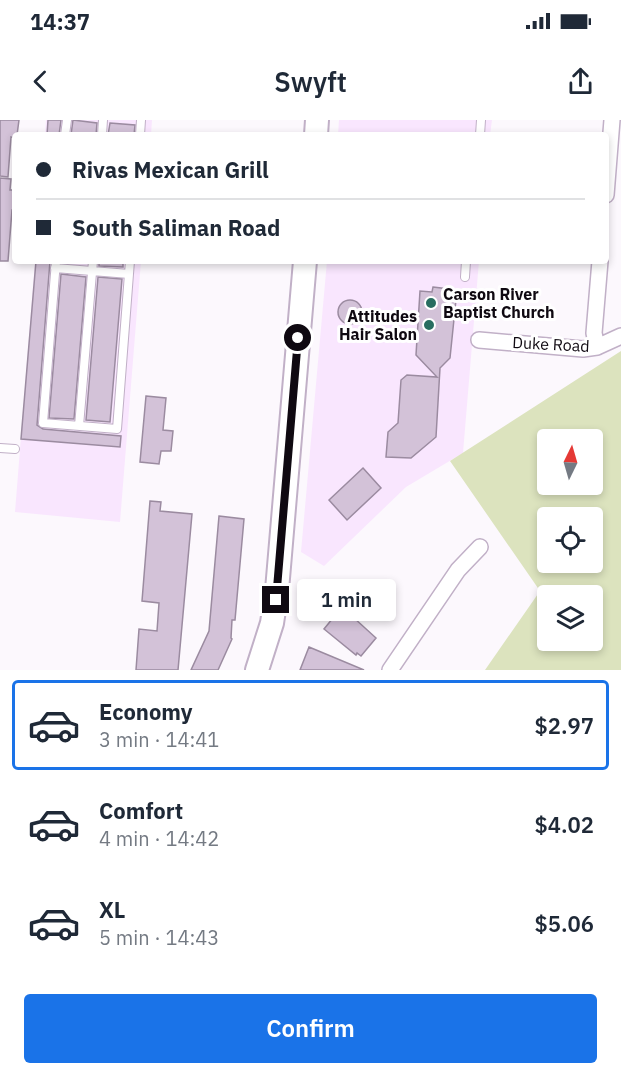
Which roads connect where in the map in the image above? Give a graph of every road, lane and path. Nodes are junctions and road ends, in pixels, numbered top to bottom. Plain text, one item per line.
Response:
1 (612, 120) edge
2 (609, 158) edge
3 (55, 264) edge
4 (93, 264) edge
5 (130, 264) edge
6 (305, 264) edge
7 (466, 264) edge
8 (600, 264) edge
9 (92, 271) junction
10 (129, 274) junction
11 (465, 277) dead end
12 (621, 336) edge
13 (479, 340) dead end
14 (597, 347) junction
15 (79, 426) junction
16 (0, 448) edge
17 (15, 449) dead end
18 (480, 547) dead end
19 (257, 670) edge
20 (390, 670) edge

1 - 2 street
3 - 9 lane
3 - 15 lane
4 - 9 lane
5 - 10 lane
6 - 19 main road
7 - 11 lane
8 - 14 street
9 - 10 lane
9 - 15 lane
10 - 15 lane
12 - 14 street, Duke Road
13 - 14 street, Duke Road
16 - 17 lane
18 - 20 street

